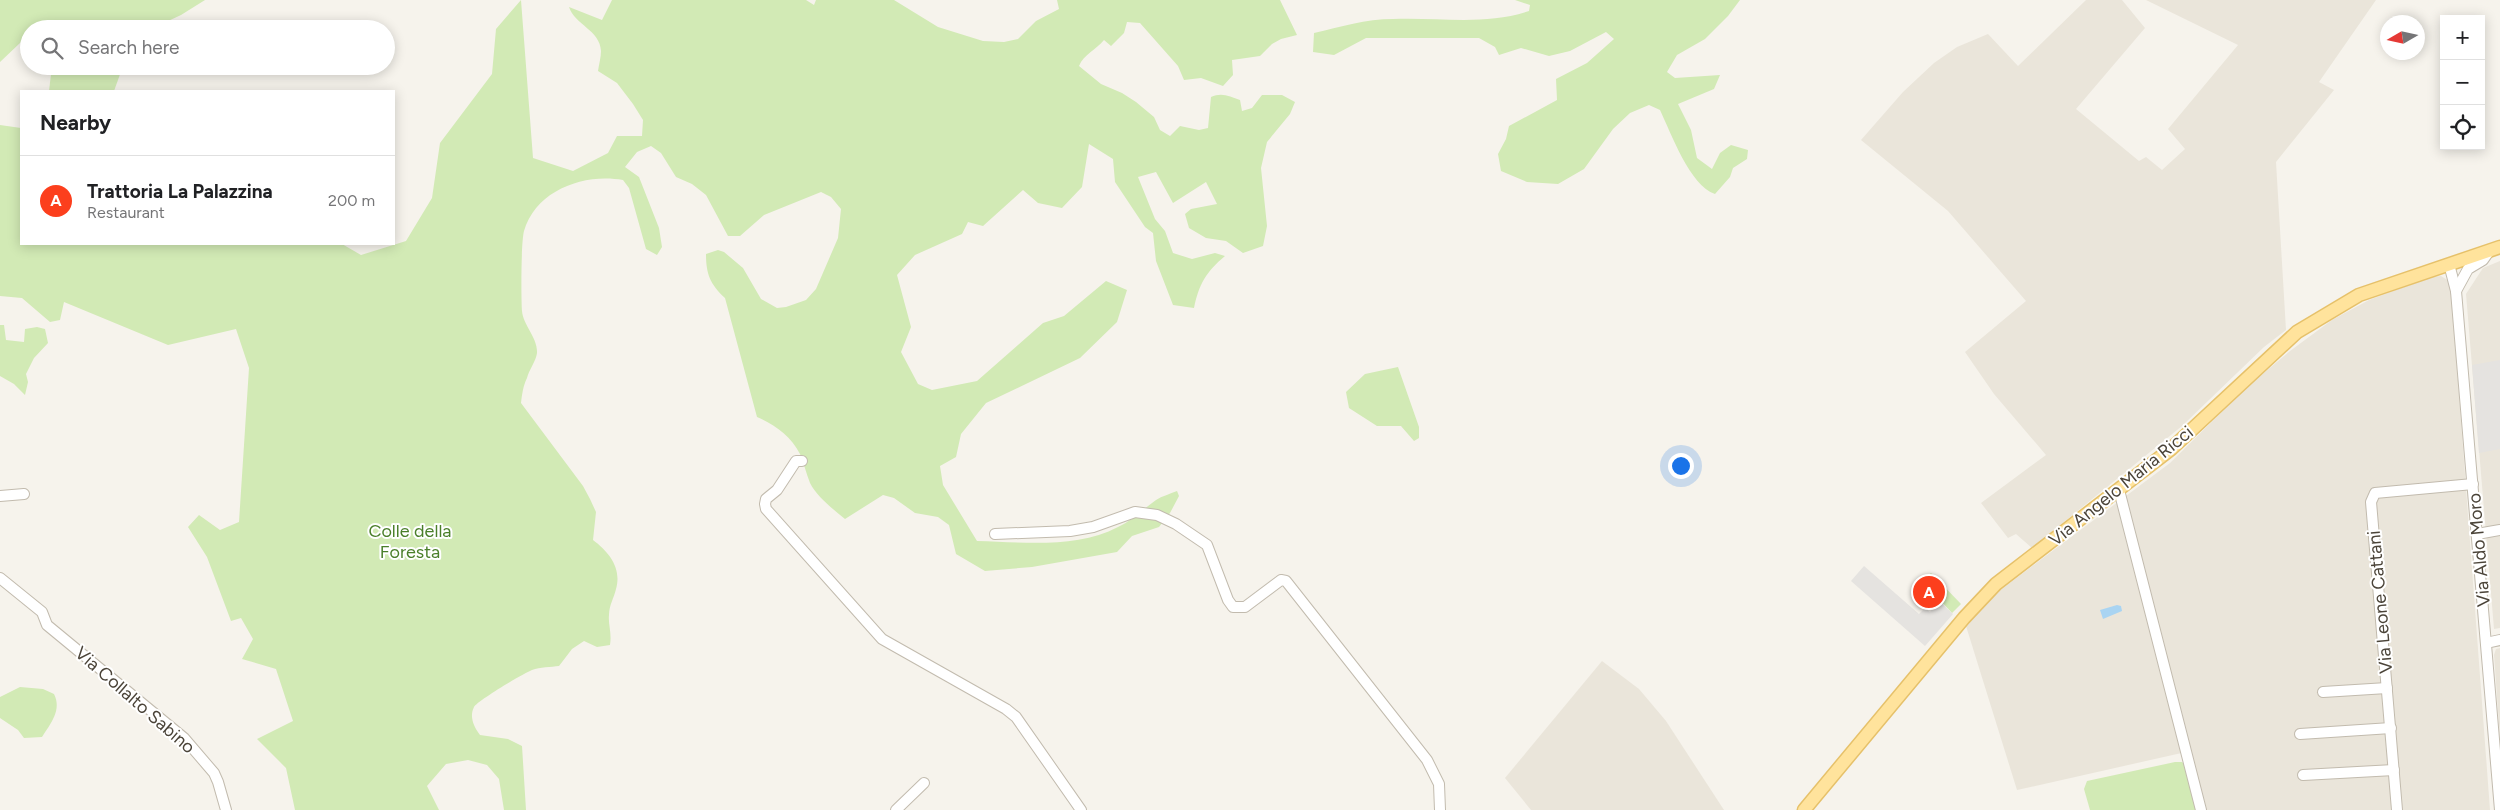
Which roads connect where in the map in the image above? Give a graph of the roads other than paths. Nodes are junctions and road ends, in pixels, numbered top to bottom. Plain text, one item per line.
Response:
1 (2495, 248) edge
2 (2449, 264) junction
3 (2456, 291) junction
4 (802, 461) dead end
5 (2474, 484) junction
6 (2120, 490) junction
7 (24, 494) dead end
8 (0, 496) edge
9 (2500, 530) edge
10 (995, 534) dead end
11 (2478, 534) junction
12 (0, 578) edge
13 (2500, 640) edge
14 (2486, 642) junction
15 (2387, 688) junction
16 (2323, 692) dead end
17 (2391, 728) junction
18 (2300, 734) dead end
19 (2394, 770) junction
20 (2303, 776) dead end
21 (924, 783) dead end
22 (226, 810) edge
23 (896, 810) edge
24 (1081, 810) edge
25 (1440, 810) edge
26 (1804, 810) edge
27 (2201, 810) edge
28 (2397, 810) edge
29 (2500, 810) edge

1 - 2 main road, Via Angelo Maria Ricci
1 - 3 street
2 - 3 street, Via Aldo Moro
2 - 6 main road, Via Angelo Maria Ricci
3 - 5 street, Via Aldo Moro
4 - 24 street
5 - 11 street, Via Aldo Moro
5 - 15 street, Via Leone Cattani
6 - 26 main road, Via Angelo Maria Ricci
6 - 27 street
7 - 8 street
9 - 11 street
10 - 25 street
11 - 14 street, Via Aldo Moro
12 - 22 street, Via Collalto Sabino
13 - 14 street
14 - 29 street, Via Aldo Moro
15 - 16 street
15 - 17 street, Via Leone Cattani
17 - 18 street
17 - 19 street, Via Leone Cattani
19 - 20 street
19 - 28 street, Via Leone Cattani
21 - 23 street

